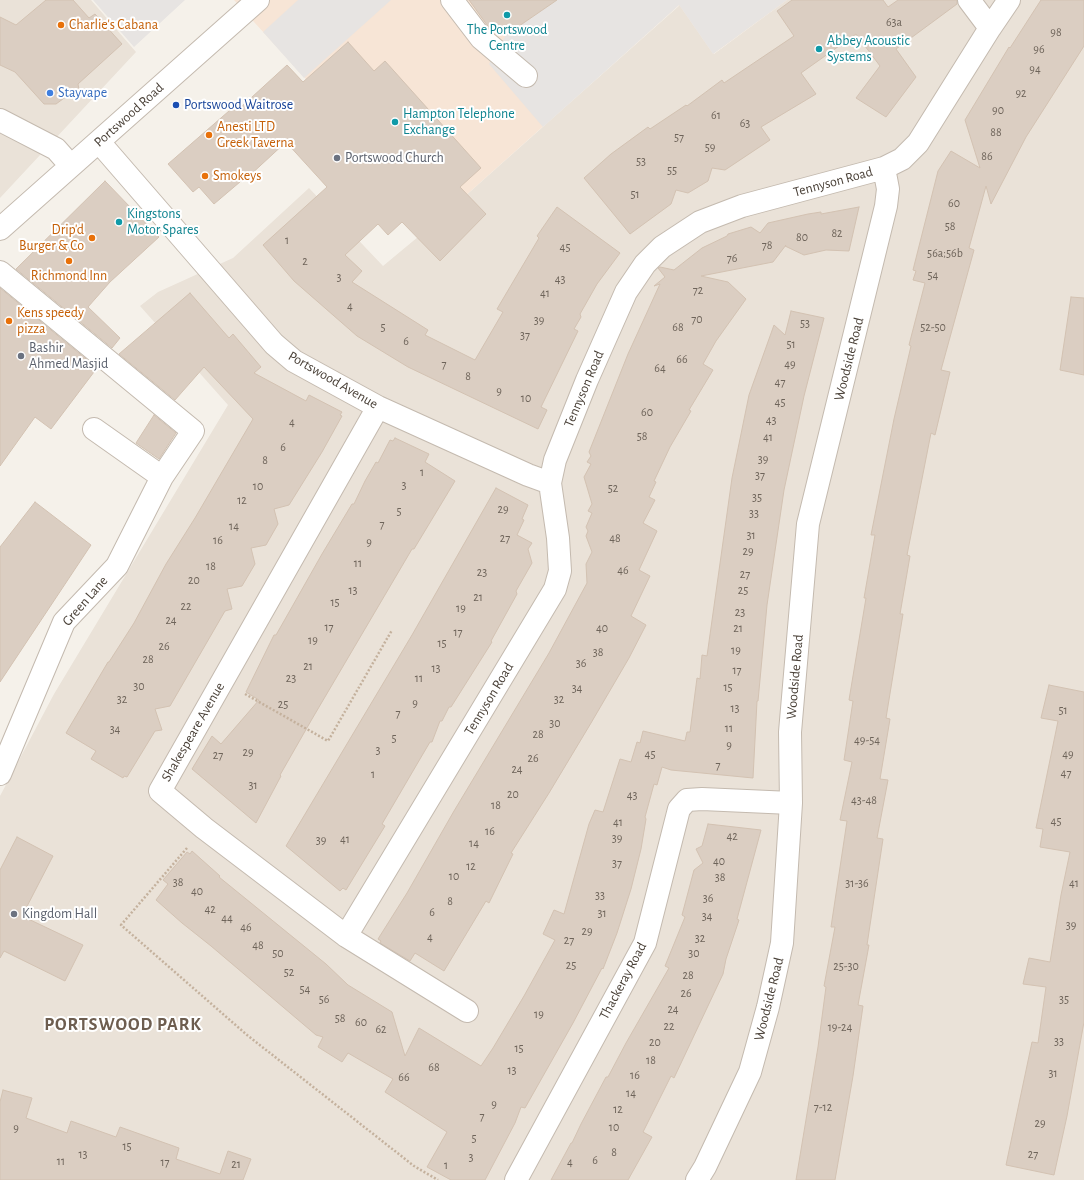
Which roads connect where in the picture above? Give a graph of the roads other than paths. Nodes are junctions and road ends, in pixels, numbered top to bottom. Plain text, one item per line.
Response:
1 (258, 0) edge
2 (452, 0) edge
3 (969, 0) edge
4 (1009, 0) edge
5 (990, 28) junction
6 (526, 76) dead end
7 (0, 120) edge
8 (99, 142) junction
9 (71, 166) junction
10 (884, 168) junction
11 (0, 229) edge
12 (0, 272) edge
13 (378, 407) junction
14 (94, 429) dead end
15 (162, 477) junction
16 (550, 483) junction
17 (0, 774) edge
18 (791, 804) junction
19 (346, 936) junction
20 (467, 1011) dead end
21 (516, 1180) edge
22 (697, 1180) edge

1 - 8 street, Portswood Road
2 - 6 street
3 - 5 street
4 - 5 street, Tennyson Road
5 - 10 street, Tennyson Road
7 - 9 street
8 - 9 street, Portswood Road
8 - 13 street, Portswood Avenue
9 - 11 street, Portswood Road
10 - 16 street, Tennyson Road
10 - 18 street, Woodside Road
12 - 15 street, Green Lane
13 - 16 street, Portswood Avenue
13 - 19 street, Shakespeare Avenue
14 - 15 street
15 - 17 street, Green Lane
16 - 19 street, Tennyson Road
18 - 21 street, Thackeray Road
18 - 22 street, Woodside Road
19 - 20 street, Shakespeare Avenue

